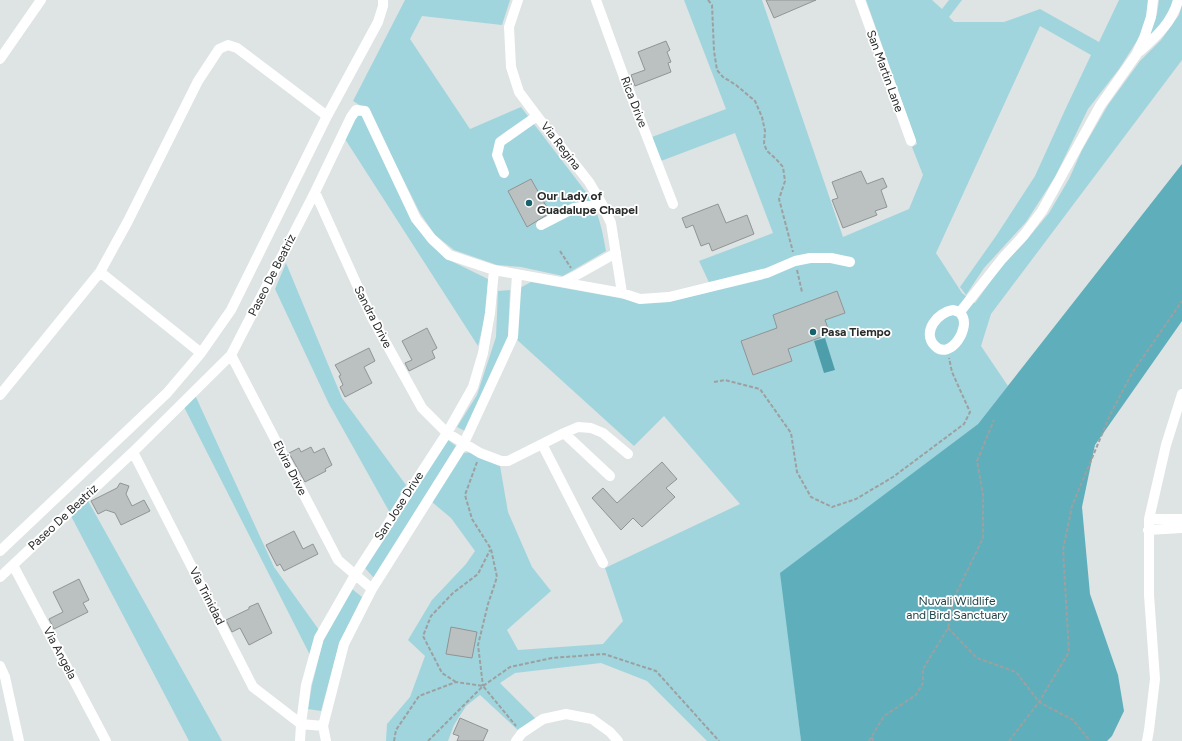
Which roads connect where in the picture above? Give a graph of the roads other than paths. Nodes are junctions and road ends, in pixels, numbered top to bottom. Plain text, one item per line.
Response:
1 (41, 0) edge
2 (383, 0) edge
3 (518, 0) edge
4 (596, 0) edge
5 (860, 0) edge
6 (1153, 0) edge
7 (1178, 0) edge
8 (1136, 55) junction
9 (0, 59) edge
10 (327, 116) junction
11 (537, 116) junction
12 (911, 141) dead end
13 (504, 173) dead end
14 (315, 192) junction
15 (602, 204) junction
16 (673, 204) dead end
17 (541, 224) dead end
18 (616, 253) junction
19 (850, 262) dead end
20 (494, 270) junction
21 (100, 272) junction
22 (517, 275) junction
23 (563, 282) junction
24 (622, 293) junction
25 (960, 312) junction
26 (201, 352) junction
27 (231, 356) junction
28 (1182, 394) edge
29 (0, 395) edge
30 (447, 433) junction
31 (564, 433) junction
32 (464, 443) junction
33 (542, 444) junction
34 (133, 452) junction
35 (628, 454) dead end
36 (610, 476) dead end
37 (1149, 519) junction
38 (1182, 519) edge
39 (1182, 528) edge
40 (1148, 530) junction
41 (0, 552) edge
42 (603, 563) dead end
43 (13, 565) junction
44 (355, 575) junction
45 (0, 576) edge
46 (372, 589) junction
47 (0, 666) edge
48 (301, 724) junction
49 (324, 726) junction
50 (519, 737) edge
51 (19, 741) edge
52 (106, 741) edge
53 (300, 741) edge
54 (326, 741) edge
55 (618, 741) edge
56 (1147, 741) edge

1 - 9 street
2 - 10 street
3 - 11 street, Via Regina
4 - 16 street, Rica Drive
5 - 12 street, San Martin Lane
6 - 8 street
7 - 8 street
8 - 25 street
10 - 21 street
10 - 26 street
11 - 13 street
11 - 15 street, Via Regina
14 - 20 street, Paseo De Beatriz
14 - 27 street, Paseo De Beatriz
14 - 30 street, Sandra Drive
15 - 17 street
15 - 18 street, Via Regina
18 - 23 street
18 - 24 street, Via Regina
19 - 24 street
20 - 22 street
20 - 30 street, San Jose Drive
21 - 26 street
21 - 29 street
22 - 23 street
22 - 32 street, San Jose Drive
23 - 24 street
25 - 25 street
26 - 41 street
27 - 34 street, Paseo De Beatriz
27 - 44 street, Elvira Drive
28 - 37 street
30 - 32 street, Sandra Drive
30 - 44 street, San Jose Drive
31 - 33 street, Sandra Drive
31 - 35 street, Sandra Drive
31 - 36 street
32 - 33 street, Sandra Drive
32 - 46 street, San Jose Drive
33 - 42 street
34 - 43 street, Paseo De Beatriz
34 - 48 street, Via Trinidad
37 - 38 street
37 - 40 street
39 - 40 street
40 - 56 street
43 - 45 street, Paseo De Beatriz
43 - 52 street, Via Angela
44 - 46 street, Elvira Drive
44 - 48 street, San Jose Drive
46 - 49 street, San Jose Drive
47 - 51 street
48 - 49 street
48 - 53 street, San Jose Drive
49 - 54 street, San Jose Drive
50 - 55 street

